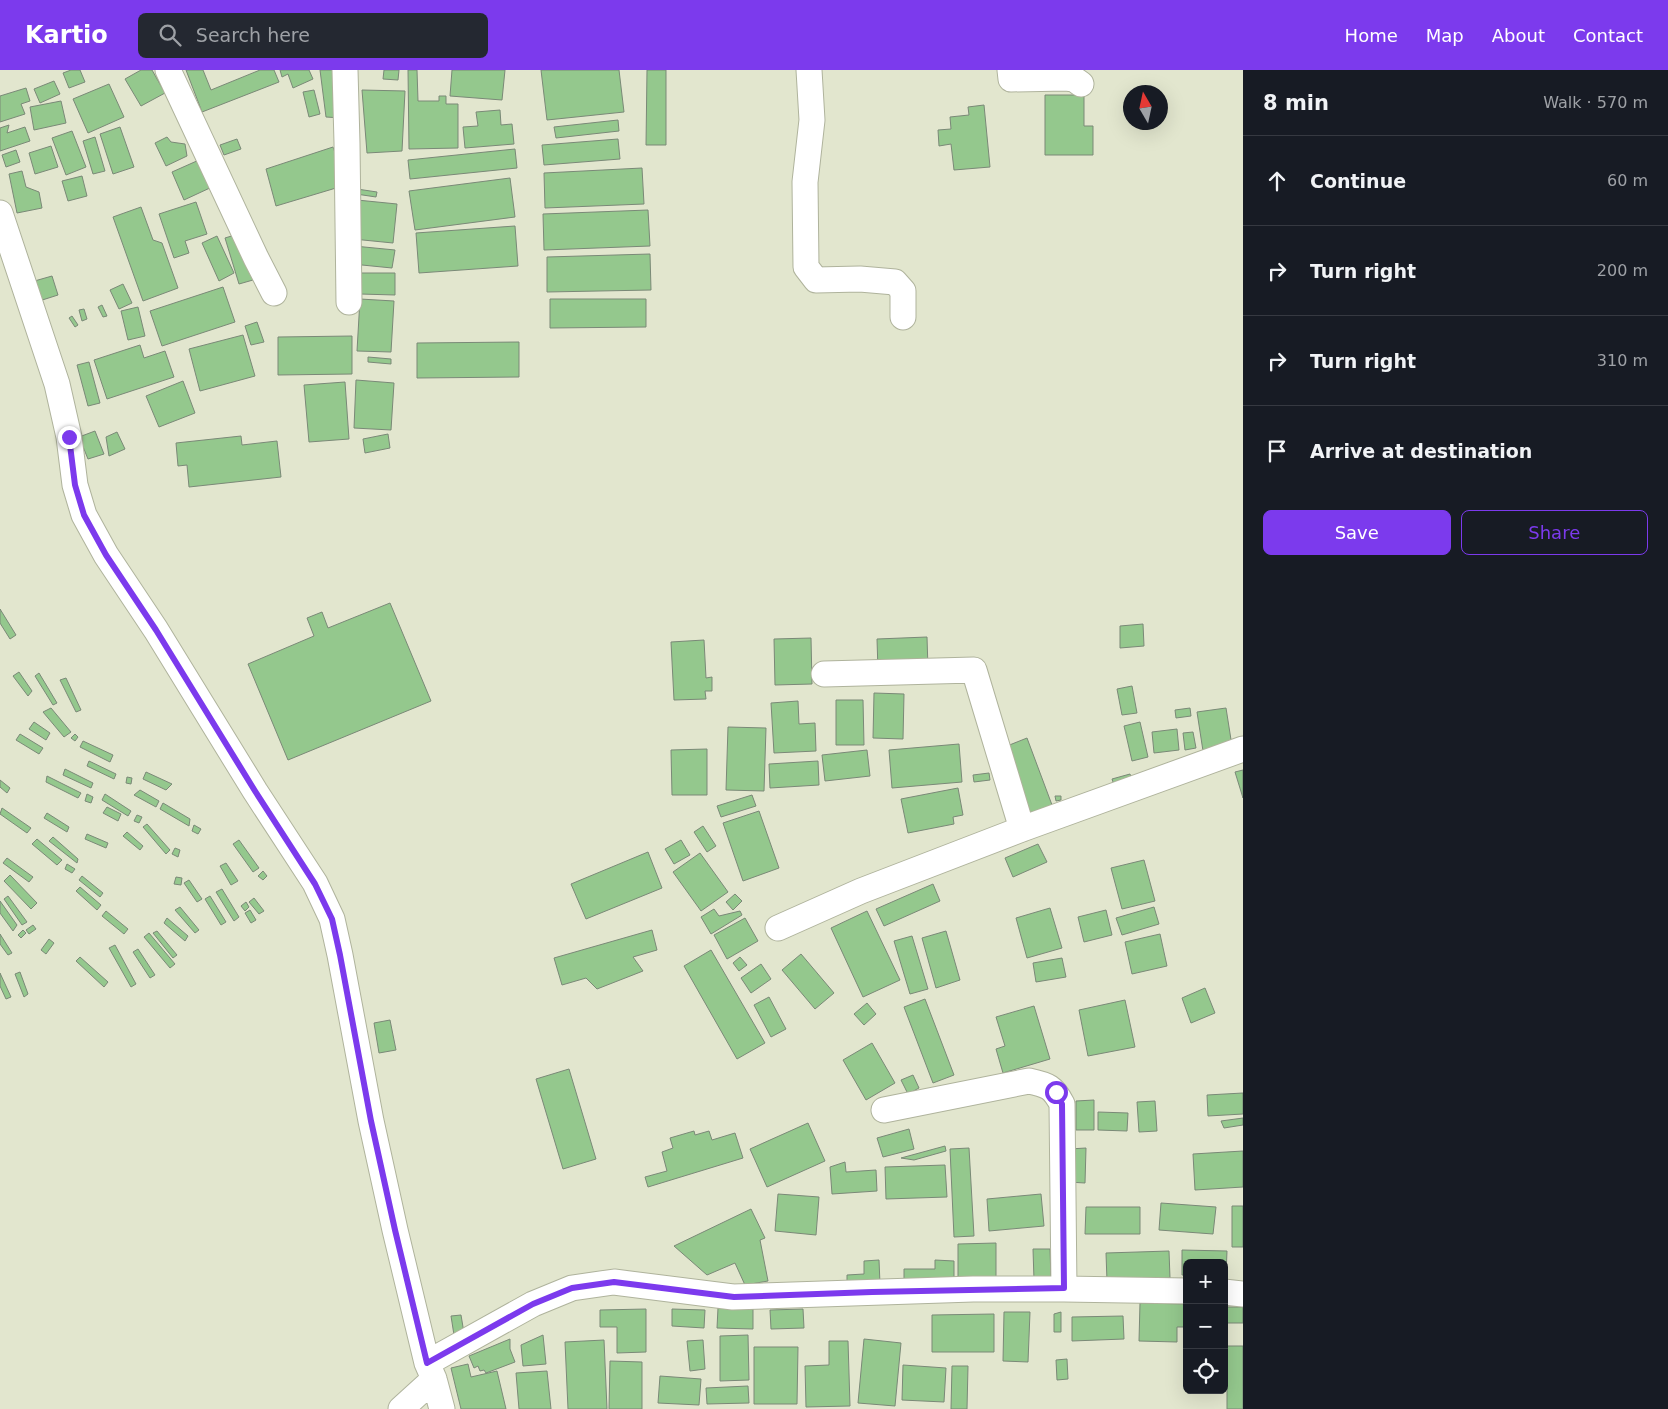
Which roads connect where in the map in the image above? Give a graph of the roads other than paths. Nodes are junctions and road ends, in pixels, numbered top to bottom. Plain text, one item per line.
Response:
1 (168, 70) edge
2 (345, 70) edge
3 (809, 70) edge
4 (1010, 70) edge
5 (1081, 84) dead end
6 (0, 213) edge
7 (274, 293) dead end
8 (349, 302) dead end
9 (903, 317) dead end
10 (824, 674) dead end
11 (1243, 749) edge
12 (1022, 829) junction
13 (778, 928) dead end
14 (884, 1110) dead end
15 (1064, 1288) junction
16 (1183, 1291) edge
17 (1228, 1292) edge
18 (1243, 1294) edge
19 (431, 1371) junction
20 (401, 1409) edge
21 (442, 1409) edge

1 - 7 street
2 - 8 street
3 - 9 street
4 - 5 street
6 - 19 street
10 - 12 street
11 - 12 street
12 - 13 street
14 - 15 street
15 - 16 street
15 - 19 street
17 - 18 street
19 - 20 street
19 - 21 street

